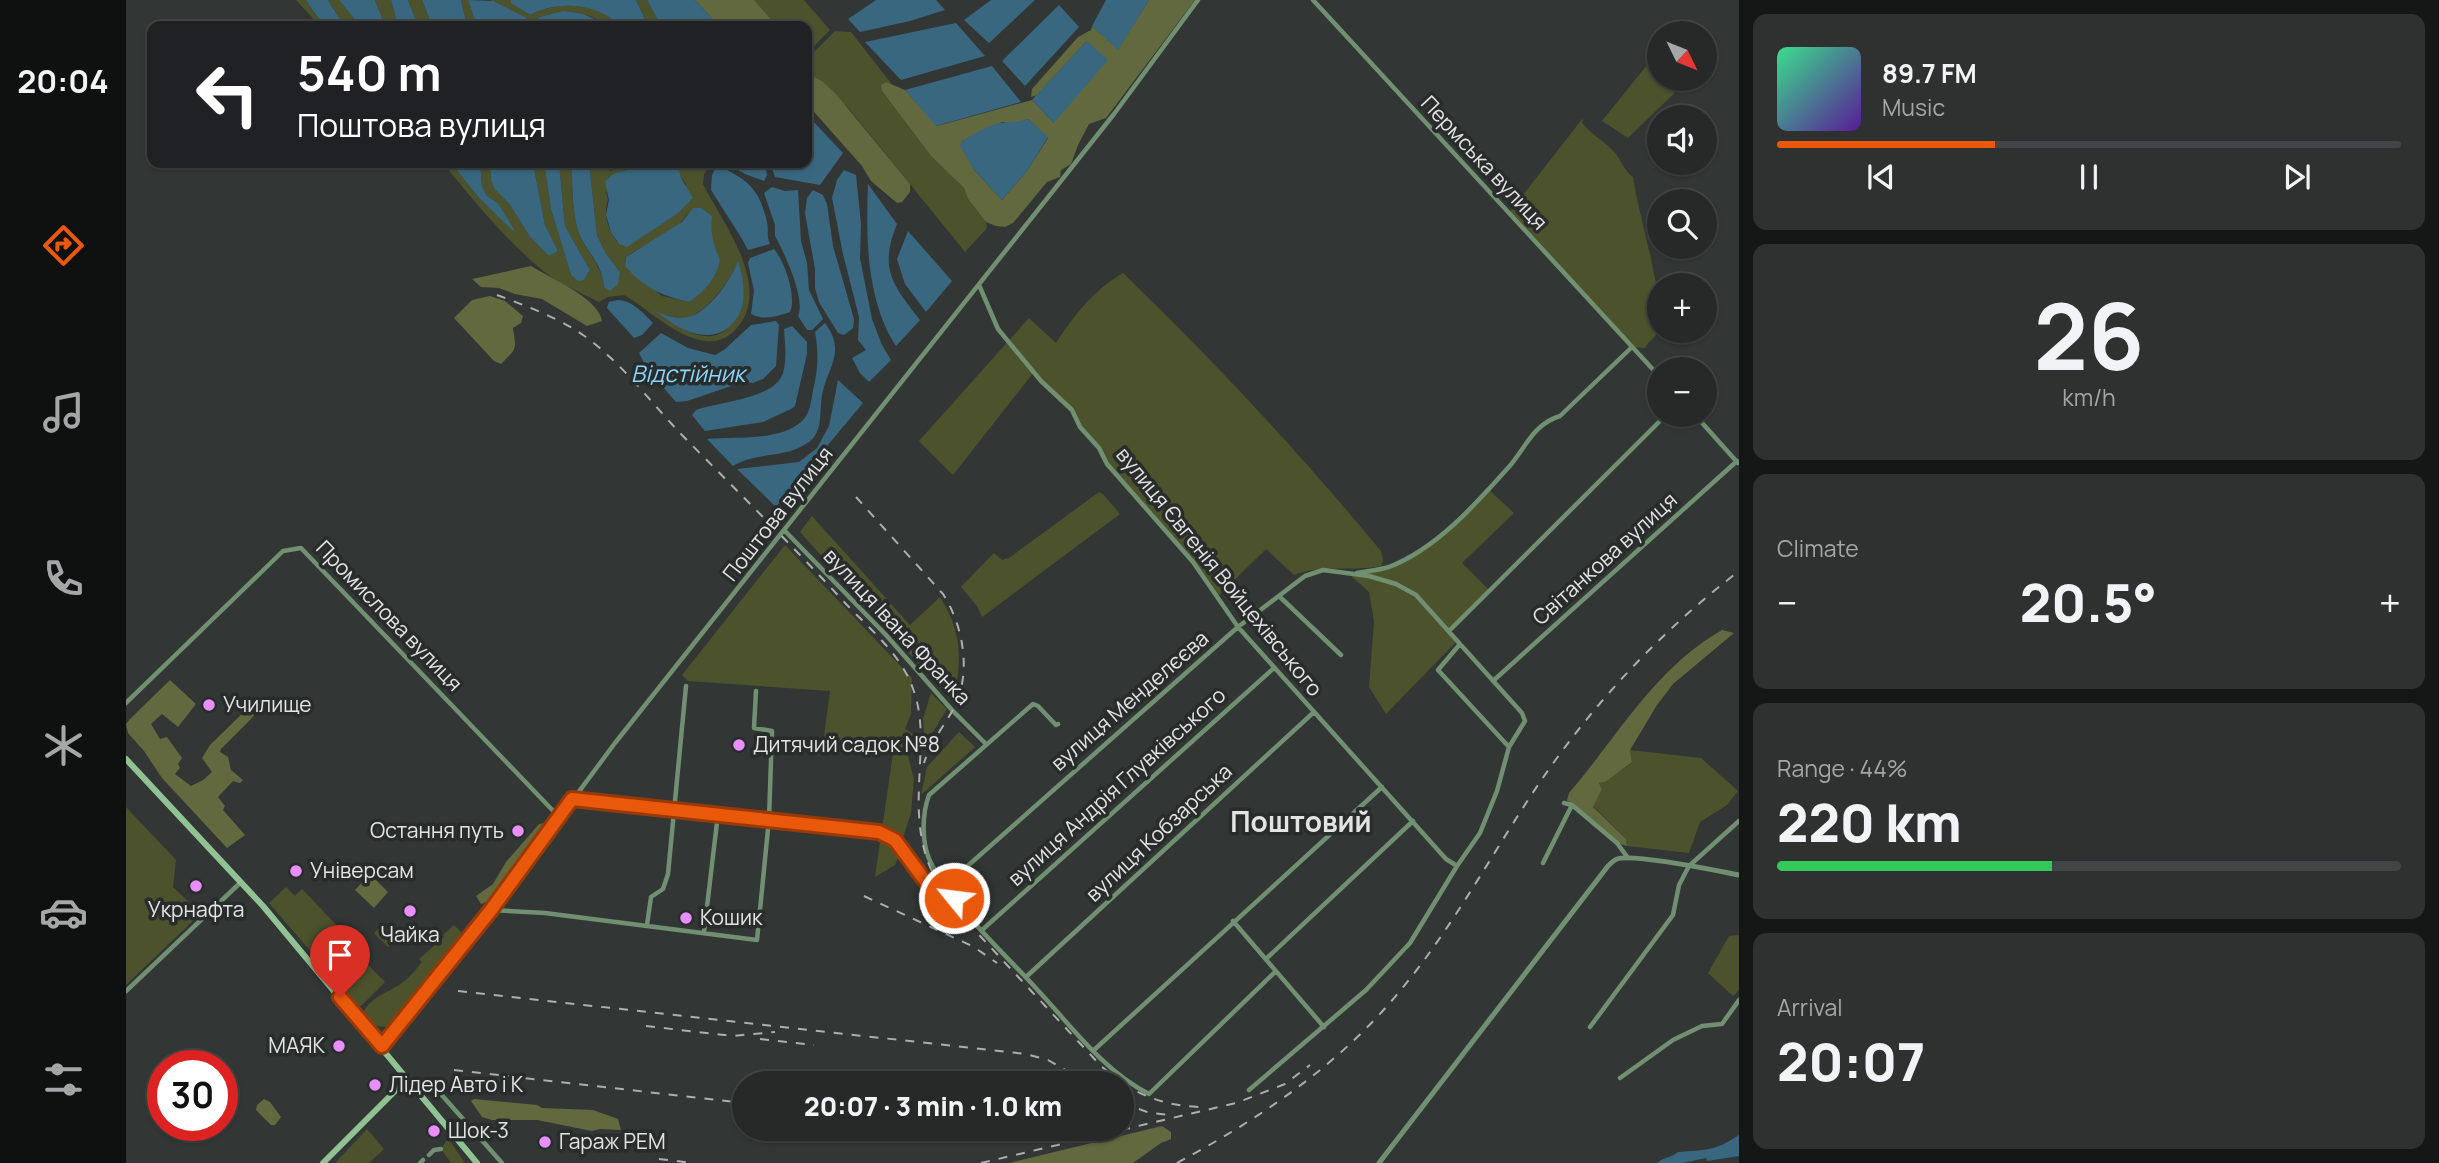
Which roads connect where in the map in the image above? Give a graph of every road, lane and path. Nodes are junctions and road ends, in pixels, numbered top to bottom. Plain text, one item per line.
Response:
1 (1198, 0) edge
2 (1313, 0) edge
3 (979, 285) junction
4 (1632, 347) junction
5 (1647, 363) edge
6 (1654, 427) edge
7 (1706, 427) edge
8 (1738, 463) edge
9 (785, 531) junction
10 (1350, 575) junction
11 (1279, 596) junction
12 (1238, 627) junction
13 (1450, 631) junction
14 (1460, 643) junction
15 (1341, 654) dead end
16 (1274, 668) junction
17 (1493, 681) junction
18 (686, 686) dead end
19 (756, 691) dead end
20 (126, 703) edge
21 (1314, 712) junction
22 (1058, 724) dead end
23 (986, 744) junction
24 (1509, 747) junction
25 (126, 759) edge
26 (1382, 787) junction
27 (572, 799) junction
28 (1563, 803) dead end
29 (1572, 805) junction
30 (673, 809) junction
31 (718, 814) junction
32 (559, 817) junction
33 (769, 819) junction
34 (1413, 821) junction
35 (1739, 821) edge
36 (1629, 859) junction
37 (1543, 863) dead end
38 (1457, 866) junction
39 (1689, 866) junction
40 (1739, 875) edge
41 (241, 882) junction
42 (944, 884) junction
43 (491, 910) junction
44 (1233, 921) junction
45 (647, 925) junction
46 (982, 930) junction
47 (704, 932) junction
48 (1266, 959) junction
49 (1276, 971) junction
50 (1026, 977) junction
51 (126, 991) edge
52 (1739, 1000) edge
53 (1324, 1027) junction
54 (1590, 1027) dead end
55 (382, 1046) junction
56 (1094, 1050) junction
57 (408, 1077) junction
58 (1620, 1078) dead end
59 (1249, 1090) dead end
60 (441, 1149) dead end
61 (429, 1155) dead end
62 (323, 1163) edge
63 (477, 1163) edge
64 (502, 1163) edge
65 (1379, 1163) edge

1 - 3 street, Поштова вулиця
2 - 4 street, Пермська вулиця
3 - 9 street, Поштова вулиця
3 - 12 street, вулиця Євгенія Войцехівського
4 - 5 street, Пермська вулиця
4 - 10 street
6 - 13 street
7 - 8 street
8 - 17 street, Світанкова вулиця
9 - 23 street, вулиця Івана Франка
9 - 27 street, Поштова вулиця
10 - 11 street, вулиця Менделєєва
10 - 13 street
11 - 12 street, вулиця Менделєєва
11 - 15 street
12 - 16 street, вулиця Євгенія Войцехівського
12 - 42 street, вулиця Менделєєва
13 - 14 street
14 - 17 street
14 - 24 street
16 - 21 street, вулиця Євгенія Войцехівського
16 - 46 street, вулиця Андрія Глувківського
17 - 24 street
18 - 30 street
19 - 33 street
20 - 32 street, Промислова вулиця
21 - 26 street, вулиця Євгенія Войцехівського
21 - 50 street, вулиця Кобзарська
22 - 23 street
23 - 42 street
24 - 38 street
25 - 41 main road
26 - 34 street, вулиця Євгенія Войцехівського
26 - 44 street
27 - 30 street
27 - 32 street, Поштова вулиця
28 - 29 street
29 - 36 street
29 - 37 street
30 - 31 street
30 - 45 street
31 - 33 street
31 - 47 street
32 - 43 street, Поштова вулиця
33 - 42 street
33 - 47 street
34 - 38 street, вулиця Євгенія Войцехівського
34 - 48 street
35 - 39 street
36 - 39 street
36 - 65 street
38 - 53 street
39 - 40 street
39 - 54 street
41 - 51 street
41 - 55 main road
42 - 46 street
43 - 45 street
43 - 55 street, Поштова вулиця
44 - 48 street
44 - 56 street
45 - 47 street
46 - 50 street
48 - 49 street
49 - 53 street
49 - 56 street
50 - 56 street
52 - 58 street
53 - 59 street
55 - 57 main road
57 - 62 main road
57 - 63 main road
57 - 64 street
60 - 61 street

